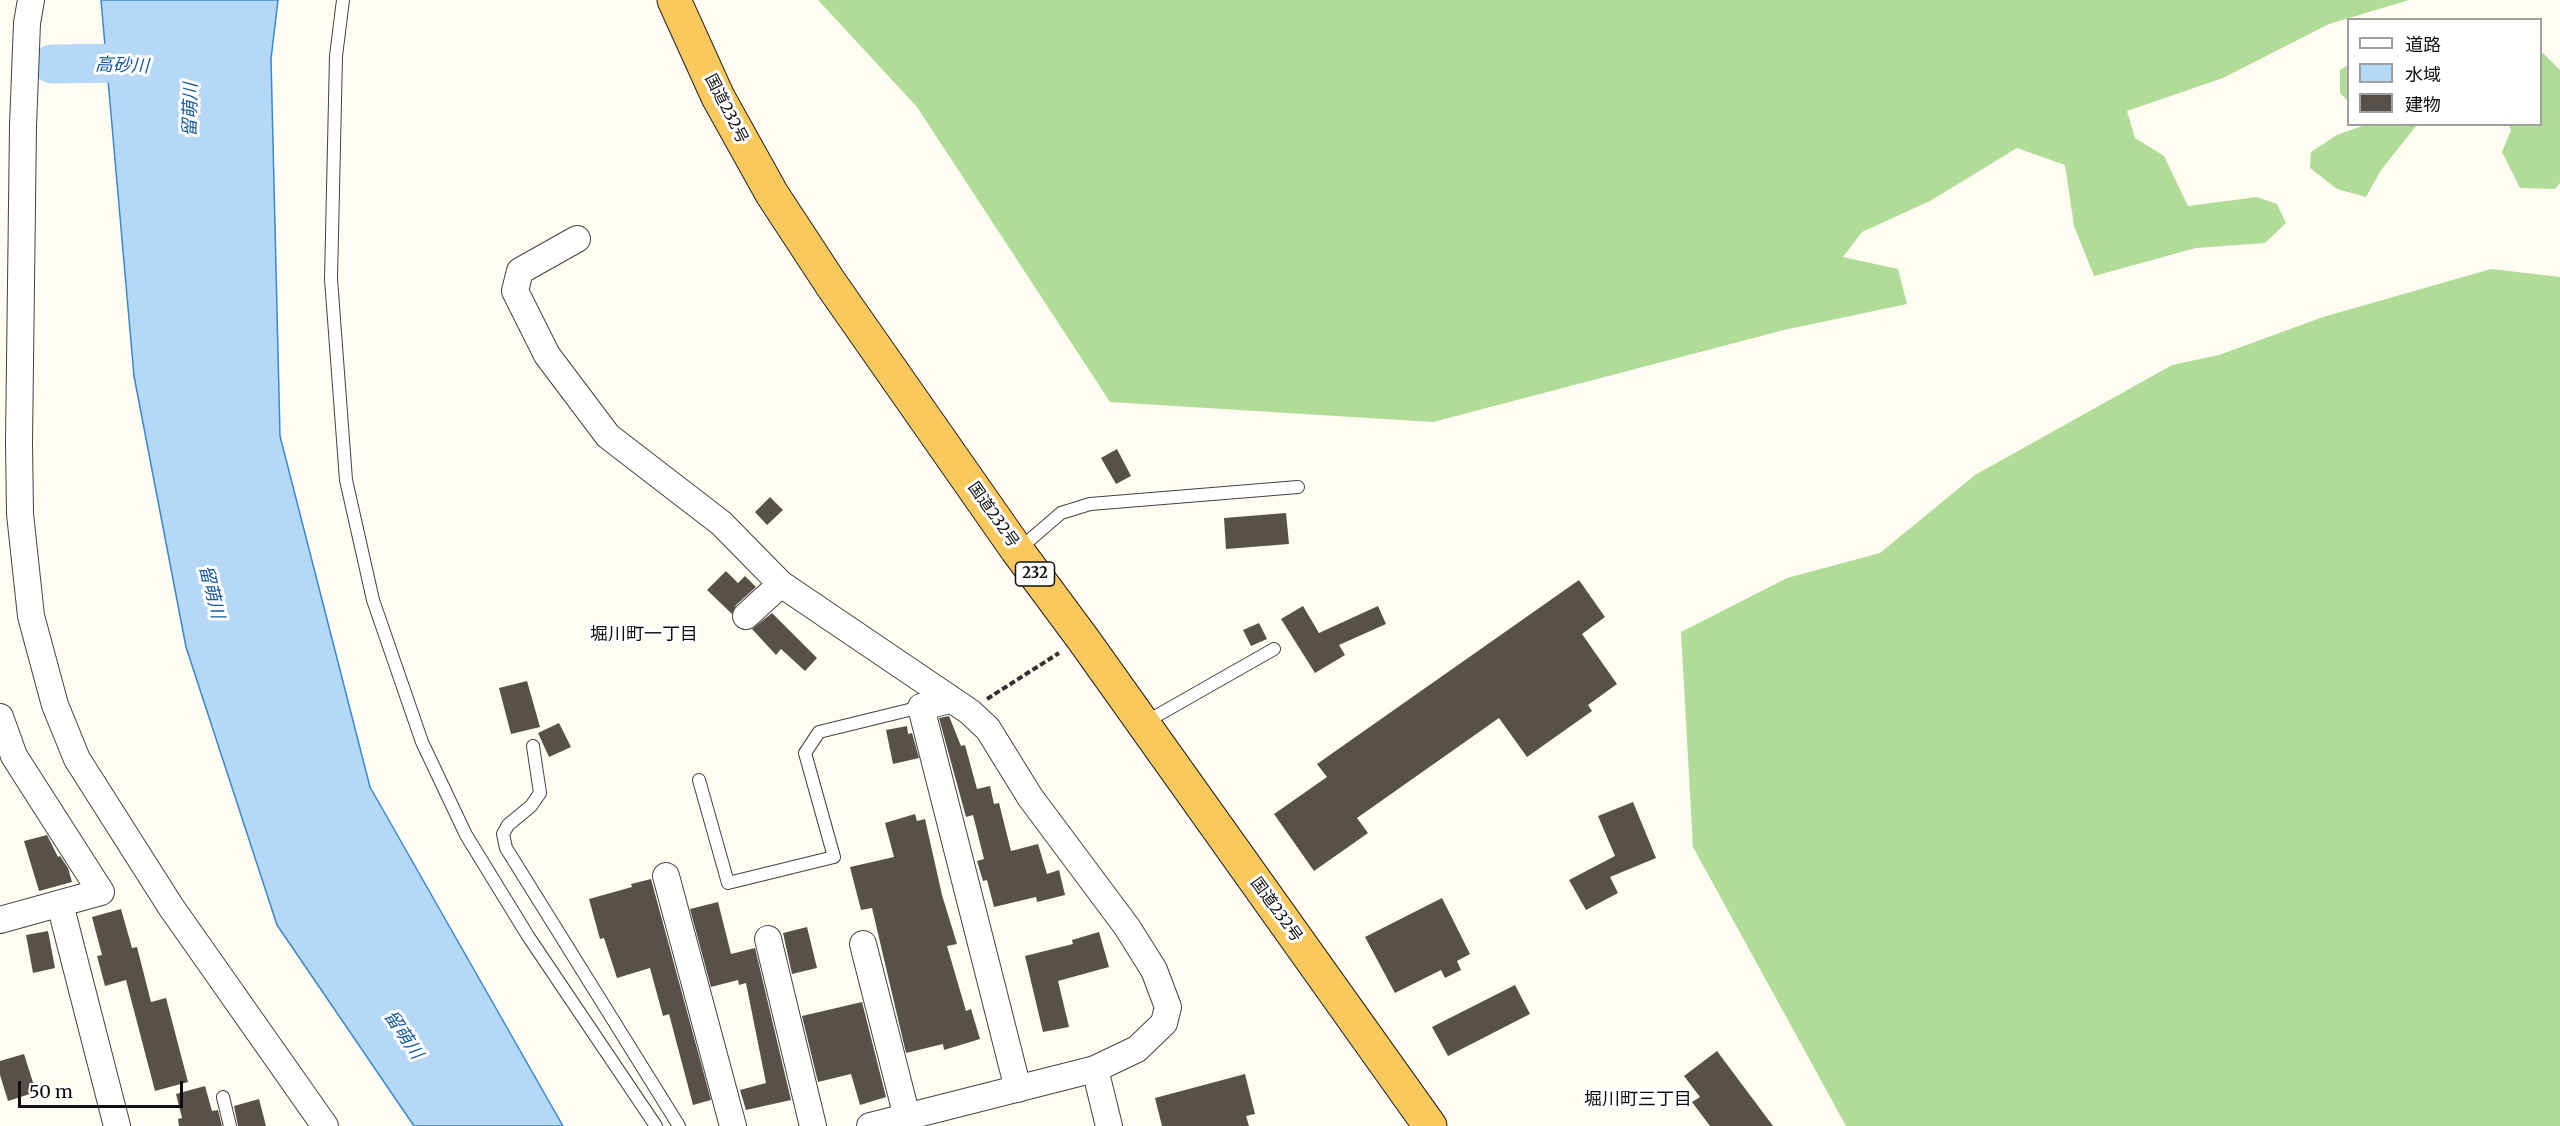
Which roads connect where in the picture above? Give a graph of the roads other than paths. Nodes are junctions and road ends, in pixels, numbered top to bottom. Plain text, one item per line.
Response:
1 (31, 0) edge
2 (344, 0) edge
3 (674, 0) edge
4 (577, 239) dead end
5 (1298, 487) dead end
6 (1017, 550) junction
7 (781, 584) junction
8 (746, 616) dead end
9 (1274, 649) dead end
10 (960, 706) junction
11 (921, 707) junction
12 (0, 717) edge
13 (1143, 724) junction
14 (533, 746) dead end
15 (7, 758) edge
16 (699, 780) dead end
17 (666, 876) dead end
18 (60, 904) junction
19 (0, 920) edge
20 (768, 939) dead end
21 (863, 944) dead end
22 (1095, 1069) junction
23 (1018, 1089) junction
24 (223, 1096) dead end
25 (923, 1118) edge
26 (117, 1126) edge
27 (230, 1126) edge
28 (325, 1126) edge
29 (656, 1126) edge
30 (679, 1126) edge
31 (733, 1126) edge
32 (813, 1126) edge
33 (870, 1126) edge
34 (1109, 1126) edge
35 (1430, 1126) edge

1 - 28 street
2 - 29 lane
3 - 6 highway, 国道232号 / 232
4 - 7 street
5 - 6 lane
6 - 13 highway, 国道232号 / 232
7 - 8 street
7 - 10 street
9 - 13 lane
10 - 11 street
10 - 22 street
11 - 16 lane
11 - 23 street
12 - 15 street
13 - 35 highway, 国道232号 / 232
14 - 30 lane
15 - 18 street
17 - 31 street
18 - 19 street
18 - 26 street
20 - 32 street
21 - 25 street
22 - 23 street
22 - 34 street
23 - 25 street
24 - 27 lane
25 - 33 street

